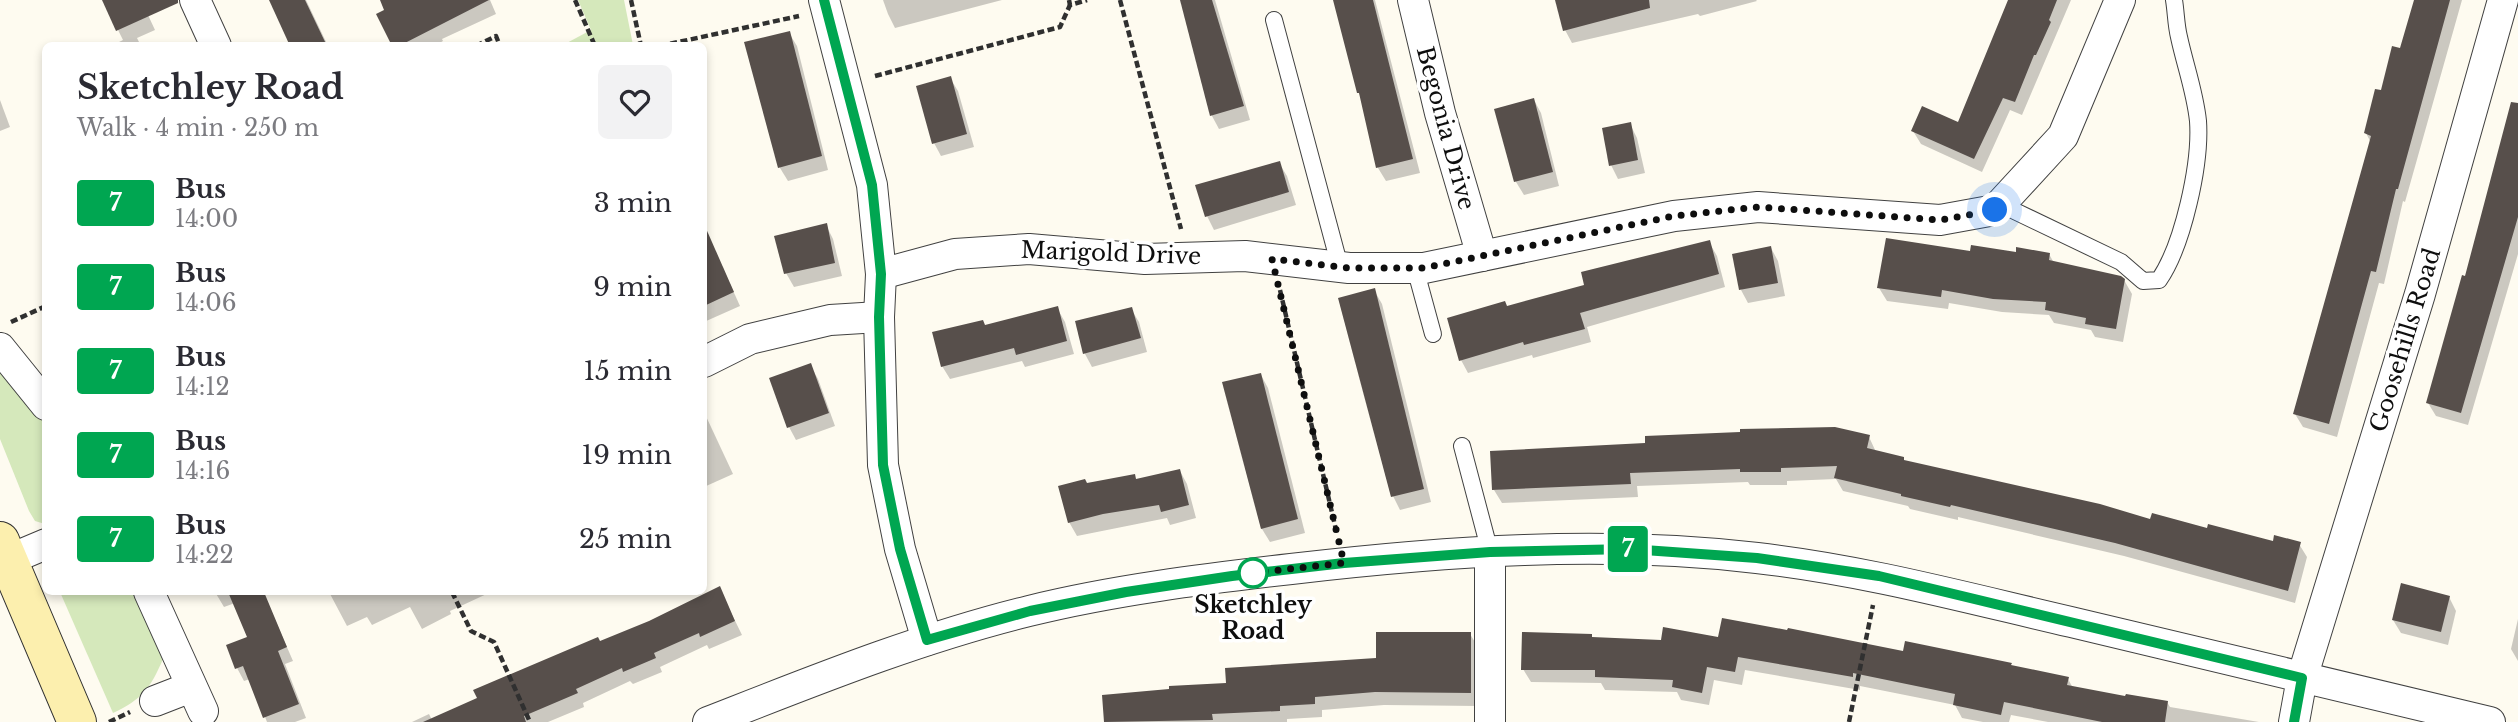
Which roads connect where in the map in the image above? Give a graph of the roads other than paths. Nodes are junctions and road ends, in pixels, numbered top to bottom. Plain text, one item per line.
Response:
1 (195, 0) edge
2 (1413, 0) edge
3 (2120, 0) edge
4 (2174, 0) edge
5 (2503, 0) edge
6 (825, 5) edge
7 (1273, 20) dead end
8 (214, 42) edge
9 (2000, 204) junction
10 (1482, 256) junction
11 (1340, 267) junction
12 (1415, 268) junction
13 (881, 274) junction
14 (879, 317) junction
15 (1433, 334) dead end
16 (0, 348) edge
17 (707, 360) edge
18 (42, 400) edge
19 (1462, 446) dead end
20 (42, 545) edge
21 (4, 551) edge
22 (1490, 552) junction
23 (150, 595) edge
24 (927, 640) junction
25 (2302, 678) junction
26 (155, 701) dead end
27 (77, 722) edge
28 (708, 722) edge
29 (1490, 722) edge
30 (2294, 722) edge
31 (2490, 722) edge

1 - 8 street
2 - 10 street, Begonia Drive
3 - 9 street
4 - 9 lane
5 - 25 street, Goosehills Road
6 - 13 street
7 - 11 lane
9 - 10 street, Marigold Drive
10 - 12 street, Marigold Drive
11 - 12 street, Marigold Drive
11 - 13 street, Marigold Drive
12 - 15 lane
13 - 14 street
14 - 17 street
14 - 24 street
16 - 18 street
19 - 22 lane
20 - 21 street
21 - 27 main road
22 - 24 street
22 - 25 street
22 - 29 street
23 - 26 street
24 - 28 street
25 - 30 street, Goosehills Road
25 - 31 street

